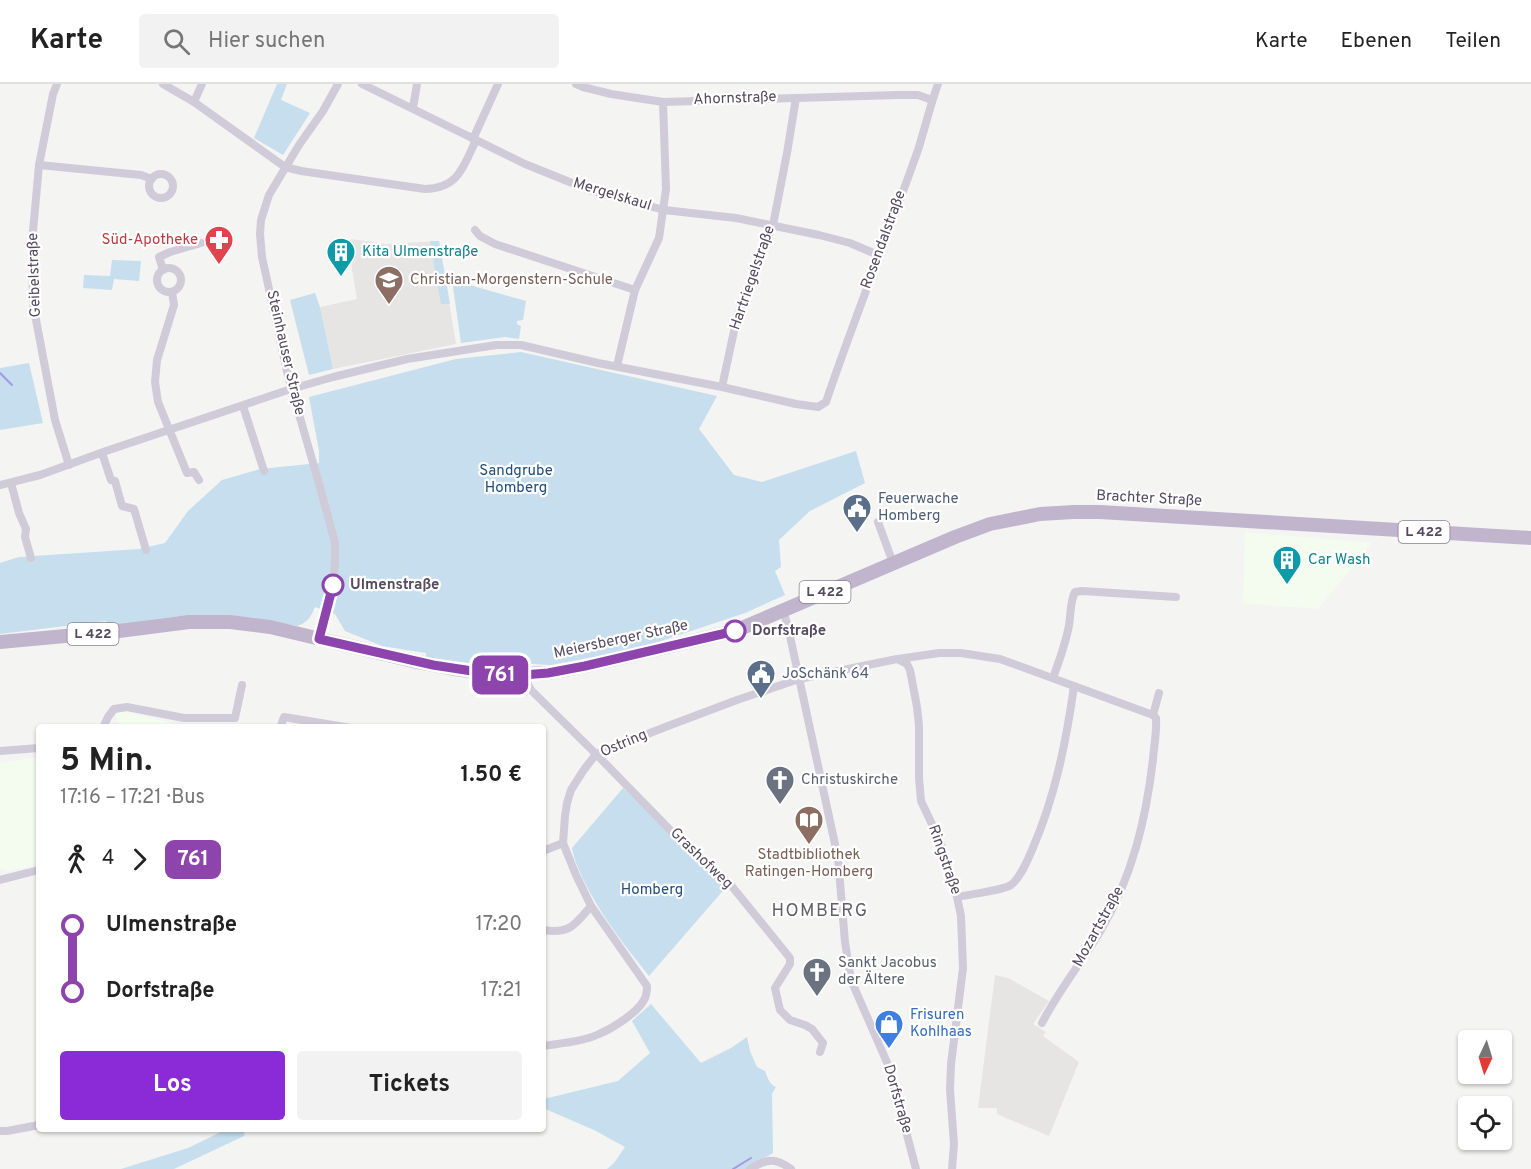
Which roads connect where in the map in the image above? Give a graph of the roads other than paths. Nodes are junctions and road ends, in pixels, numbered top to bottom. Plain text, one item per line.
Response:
1 (57, 84) edge
2 (163, 84) edge
3 (202, 84) edge
4 (338, 84) edge
5 (362, 84) edge
6 (417, 84) edge
7 (498, 84) edge
8 (576, 84) edge
9 (938, 84) edge
10 (796, 98) junction
11 (932, 100) junction
12 (194, 102) junction
13 (663, 102) junction
14 (413, 108) junction
15 (475, 140) junction
16 (39, 165) junction
17 (285, 167) junction
18 (152, 179) dead end
19 (664, 210) junction
20 (773, 225) junction
21 (476, 230) dead end
22 (201, 243) dead end
23 (879, 255) junction
24 (163, 270) junction
25 (635, 290) junction
26 (172, 292) junction
27 (617, 366) junction
28 (722, 387) junction
29 (291, 389) junction
30 (243, 406) junction
31 (170, 430) junction
32 (102, 453) junction
33 (69, 465) junction
34 (264, 471) dead end
35 (199, 480) dead end
36 (11, 483) junction
37 (0, 485) edge
38 (878, 522) dead end
39 (1531, 538) edge
40 (146, 550) dead end
41 (31, 558) dead end
42 (893, 563) junction
43 (1176, 597) dead end
44 (783, 610) junction
45 (319, 639) junction
46 (0, 642) edge
47 (897, 659) junction
48 (523, 675) junction
49 (1053, 678) junction
50 (799, 679) junction
51 (242, 685) dead end
52 (1074, 686) junction
53 (1159, 693) dead end
54 (1154, 716) junction
55 (105, 724) edge
56 (281, 724) edge
57 (327, 724) edge
58 (36, 748) edge
59 (0, 751) edge
60 (596, 754) junction
61 (563, 843) junction
62 (546, 850) edge
63 (36, 871) edge
64 (0, 880) edge
65 (957, 897) junction
66 (591, 906) junction
67 (546, 930) edge
68 (1042, 1023) dead end
69 (546, 1046) edge
70 (820, 1052) dead end
71 (36, 1126) edge
72 (0, 1131) edge
73 (750, 1169) edge
74 (791, 1169) edge
75 (916, 1169) edge
76 (952, 1169) edge

1 - 16 street, Geibelstraße
2 - 12 street
3 - 12 street
4 - 17 street, Steinhauser Straße
5 - 14 street, Mergelskaul
6 - 14 street
7 - 15 street
8 - 13 street, Ahornstraße
9 - 11 street, Rosendalstraße
10 - 11 street, Ahornstraße
10 - 13 street, Ahornstraße
10 - 20 street, Hartriegelstraße
11 - 23 street, Rosendalstraße
12 - 17 street
13 - 19 street
14 - 15 street, Mergelskaul
15 - 17 street
15 - 19 street, Mergelskaul
16 - 18 street
16 - 33 street, Geibelstraße
17 - 29 street, Steinhauser Straße
19 - 20 street, Mergelskaul
19 - 25 street
20 - 23 street, Mergelskaul
20 - 28 street, Hartriegelstraße
21 - 25 street
22 - 24 street
23 - 28 street, Rosendalstraße
24 - 26 street
24 - 26 street
25 - 27 street
26 - 31 street
27 - 28 street
27 - 29 street
29 - 30 street
29 - 45 street, Steinhauser Straße
30 - 31 street
30 - 34 street
31 - 32 street
31 - 35 street
32 - 33 street
32 - 40 street
33 - 36 street
36 - 37 street
36 - 41 street
38 - 42 street
39 - 42 main road, Brachter Straße / L 422
42 - 44 main road, Brachter Straße / L 422
43 - 49 street
44 - 48 main road, Meiersberger Straße / L 422
44 - 50 street, Dorfstraße
45 - 46 main road, Meiersberger Straße / L 422
45 - 48 main road, Meiersberger Straße / L 422
47 - 49 street
47 - 50 street
47 - 65 street, Ringstraße
48 - 60 street, Grashofweg
49 - 52 street
50 - 60 street, Ostring
50 - 75 street, Dorfstraße
51 - 55 street
52 - 54 street
52 - 65 street
53 - 54 street, Mozartstraße
54 - 68 street, Mozartstraße
56 - 57 street
58 - 59 street
60 - 61 street, Ostring
60 - 70 street, Grashofweg
61 - 62 street
61 - 66 street, Ostring
63 - 64 street
65 - 76 street, Ringstraße
66 - 67 street
66 - 69 street, Ostring
71 - 72 street
73 - 74 street

